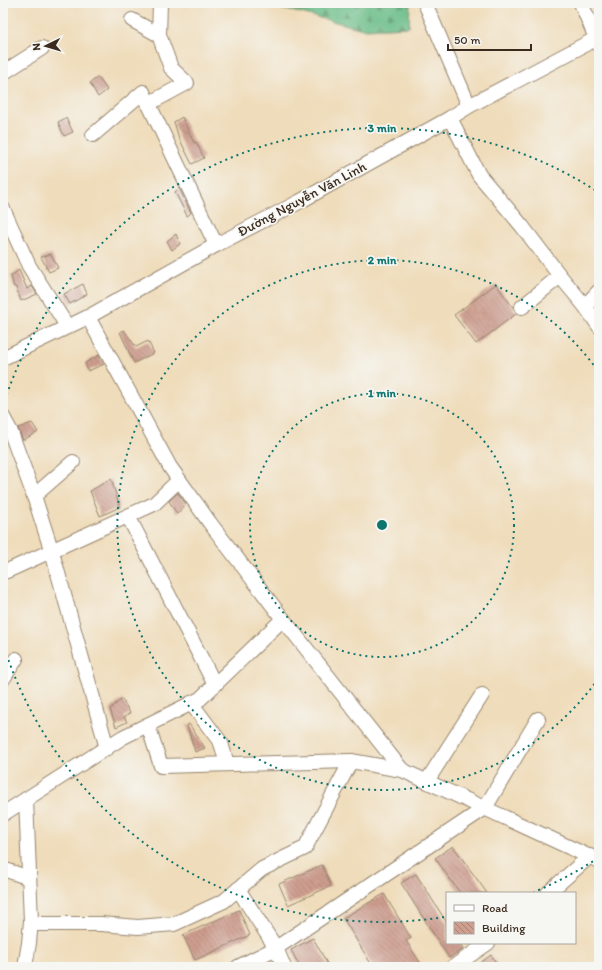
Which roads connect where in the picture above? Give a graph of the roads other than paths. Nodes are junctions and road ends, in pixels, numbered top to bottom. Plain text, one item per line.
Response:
1 (160, 3) edge
2 (425, 3) edge
3 (581, 3) edge
4 (132, 20) dead end
5 (159, 35) junction
6 (598, 40) edge
7 (42, 48) dead end
8 (3, 72) edge
9 (148, 104) junction
10 (469, 106) junction
11 (450, 118) junction
12 (93, 134) dead end
13 (3, 209) edge
14 (216, 245) junction
15 (560, 276) junction
16 (599, 292) edge
17 (585, 306) junction
18 (522, 307) dead end
19 (88, 317) junction
20 (67, 326) junction
21 (599, 326) edge
22 (3, 358) edge
23 (3, 417) edge
24 (73, 462) dead end
25 (179, 480) junction
26 (34, 496) junction
27 (128, 516) junction
28 (52, 552) junction
29 (3, 572) edge
30 (283, 619) junction
31 (16, 659) dead end
32 (3, 679) edge
33 (215, 685) junction
34 (482, 695) dead end
35 (192, 703) junction
36 (538, 719) dead end
37 (148, 725) junction
38 (107, 748) junction
39 (351, 761) junction
40 (227, 764) junction
41 (402, 770) junction
42 (426, 781) junction
43 (26, 799) junction
44 (485, 808) junction
45 (3, 814) edge
46 (594, 858) edge
47 (3, 869) edge
48 (29, 878) junction
49 (238, 889) junction
50 (549, 892) edge
51 (31, 924) junction
52 (487, 944) edge
53 (276, 948) junction
54 (25, 967) edge
55 (238, 967) edge
56 (284, 967) edge
57 (454, 967) edge

1 - 5 street
2 - 10 street
3 - 6 street
4 - 5 street
5 - 9 street
6 - 10 street, Đường Nguyễn Văn Linh
7 - 8 street
9 - 12 street
9 - 14 street
10 - 11 street, Đường Nguyễn Văn Linh
11 - 14 street, Đường Nguyễn Văn Linh
11 - 15 street
13 - 20 street
14 - 19 street, Đường Nguyễn Văn Linh
15 - 17 street
15 - 18 street
16 - 17 street
17 - 21 street
19 - 20 street, Đường Nguyễn Văn Linh
19 - 25 street
20 - 22 street, Đường Nguyễn Văn Linh
23 - 26 street
24 - 26 street
25 - 27 street
25 - 30 street
26 - 28 street
27 - 28 street
27 - 33 street
28 - 29 street
28 - 38 street
30 - 33 street
30 - 41 street
31 - 32 street
33 - 35 street
34 - 42 street
35 - 37 street
35 - 40 street
36 - 44 street
37 - 38 street
37 - 40 street
38 - 43 street
39 - 40 street
39 - 41 street
39 - 49 street
41 - 42 street
42 - 44 street
43 - 45 street
43 - 48 street
44 - 46 street
44 - 53 street
46 - 50 street
47 - 48 street
48 - 51 street
49 - 51 street
49 - 53 street
51 - 54 street
52 - 57 street
53 - 55 street
53 - 56 street

